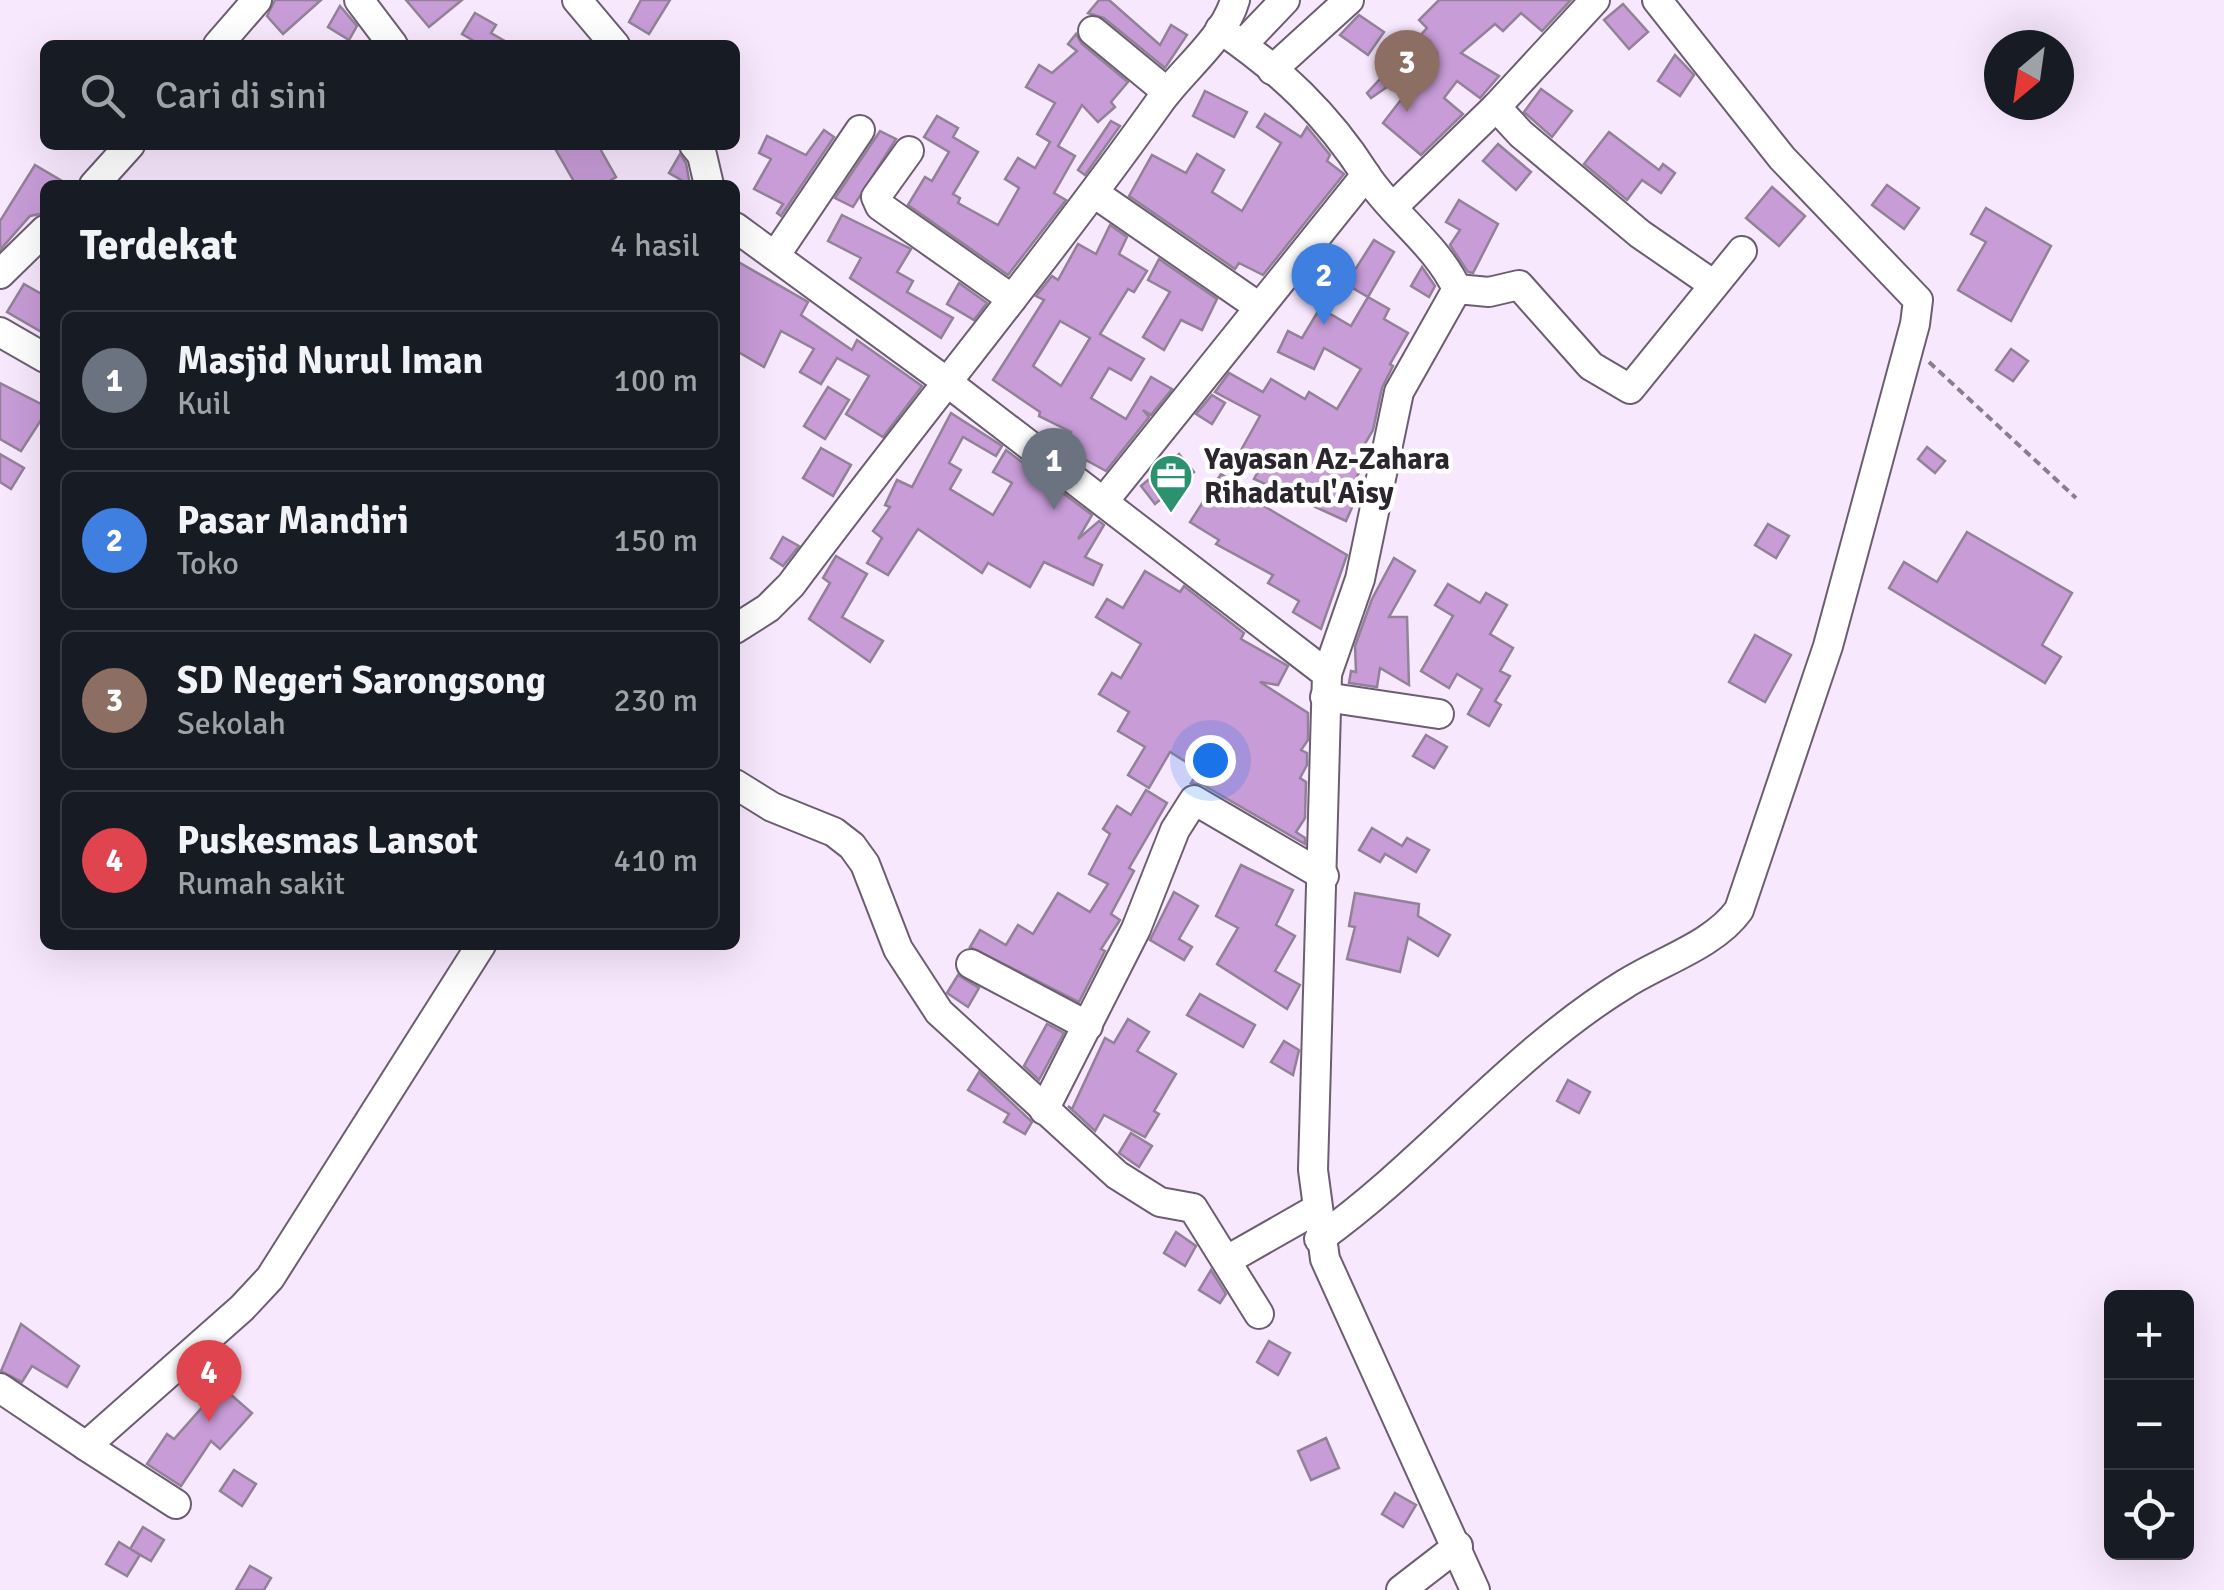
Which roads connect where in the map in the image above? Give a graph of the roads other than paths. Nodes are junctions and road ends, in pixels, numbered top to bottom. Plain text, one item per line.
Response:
1 (258, 0) edge
2 (359, 0) edge
3 (577, 0) edge
4 (1235, 0) edge
5 (1285, 0) edge
6 (1349, 0) edge
7 (1594, 0) edge
8 (1657, 0) edge
9 (1093, 30) dead end
10 (1231, 36) junction
11 (222, 40) edge
12 (389, 40) edge
13 (612, 40) edge
14 (1272, 70) junction
15 (1167, 92) junction
16 (1496, 106) junction
17 (860, 130) dead end
18 (126, 150) edge
19 (698, 150) edge
20 (909, 151) dead end
21 (1366, 174) junction
22 (98, 180) edge
23 (709, 180) edge
24 (1094, 193) junction
25 (1395, 205) junction
26 (740, 231) edge
27 (40, 235) edge
28 (1742, 251) dead end
29 (776, 256) junction
30 (0, 274) edge
31 (1714, 285) junction
32 (1457, 289) junction
33 (1012, 299) junction
34 (1259, 307) junction
35 (0, 332) edge
36 (40, 355) edge
37 (947, 382) junction
38 (1104, 501) junction
39 (740, 626) edge
40 (1326, 685) junction
41 (1439, 714) dead end
42 (740, 787) edge
43 (1324, 876) junction
44 (479, 950) edge
45 (971, 964) dead end
46 (1088, 1026) junction
47 (1044, 1110) junction
48 (1314, 1210) junction
49 (1319, 1240) junction
50 (1228, 1260) junction
51 (1260, 1314) dead end
52 (0, 1388) edge
53 (86, 1446) junction
54 (176, 1504) dead end
55 (1458, 1546) junction
56 (1401, 1590) edge
57 (1475, 1590) edge

1 - 11 street
2 - 12 street
3 - 13 street
4 - 10 street
5 - 10 street
6 - 14 street
7 - 16 street
8 - 49 street
9 - 15 street
10 - 14 street
10 - 15 street
14 - 21 street
15 - 24 street
16 - 25 street
16 - 31 street
17 - 29 street
18 - 22 street
19 - 23 street
20 - 33 street
21 - 25 street
21 - 34 street
24 - 33 street
24 - 34 street
25 - 32 street
26 - 29 street
27 - 30 street
28 - 31 street
29 - 37 street
31 - 32 street
32 - 40 street
33 - 37 street
34 - 38 street
35 - 36 street
37 - 38 street
37 - 39 street
38 - 40 street
40 - 41 street
40 - 43 street
42 - 47 street
43 - 46 street
43 - 48 street
44 - 53 street
45 - 46 street
46 - 47 street
47 - 50 street
48 - 49 street
48 - 50 street
49 - 55 street
50 - 51 street
52 - 53 street
53 - 54 street
55 - 56 street
55 - 57 street

